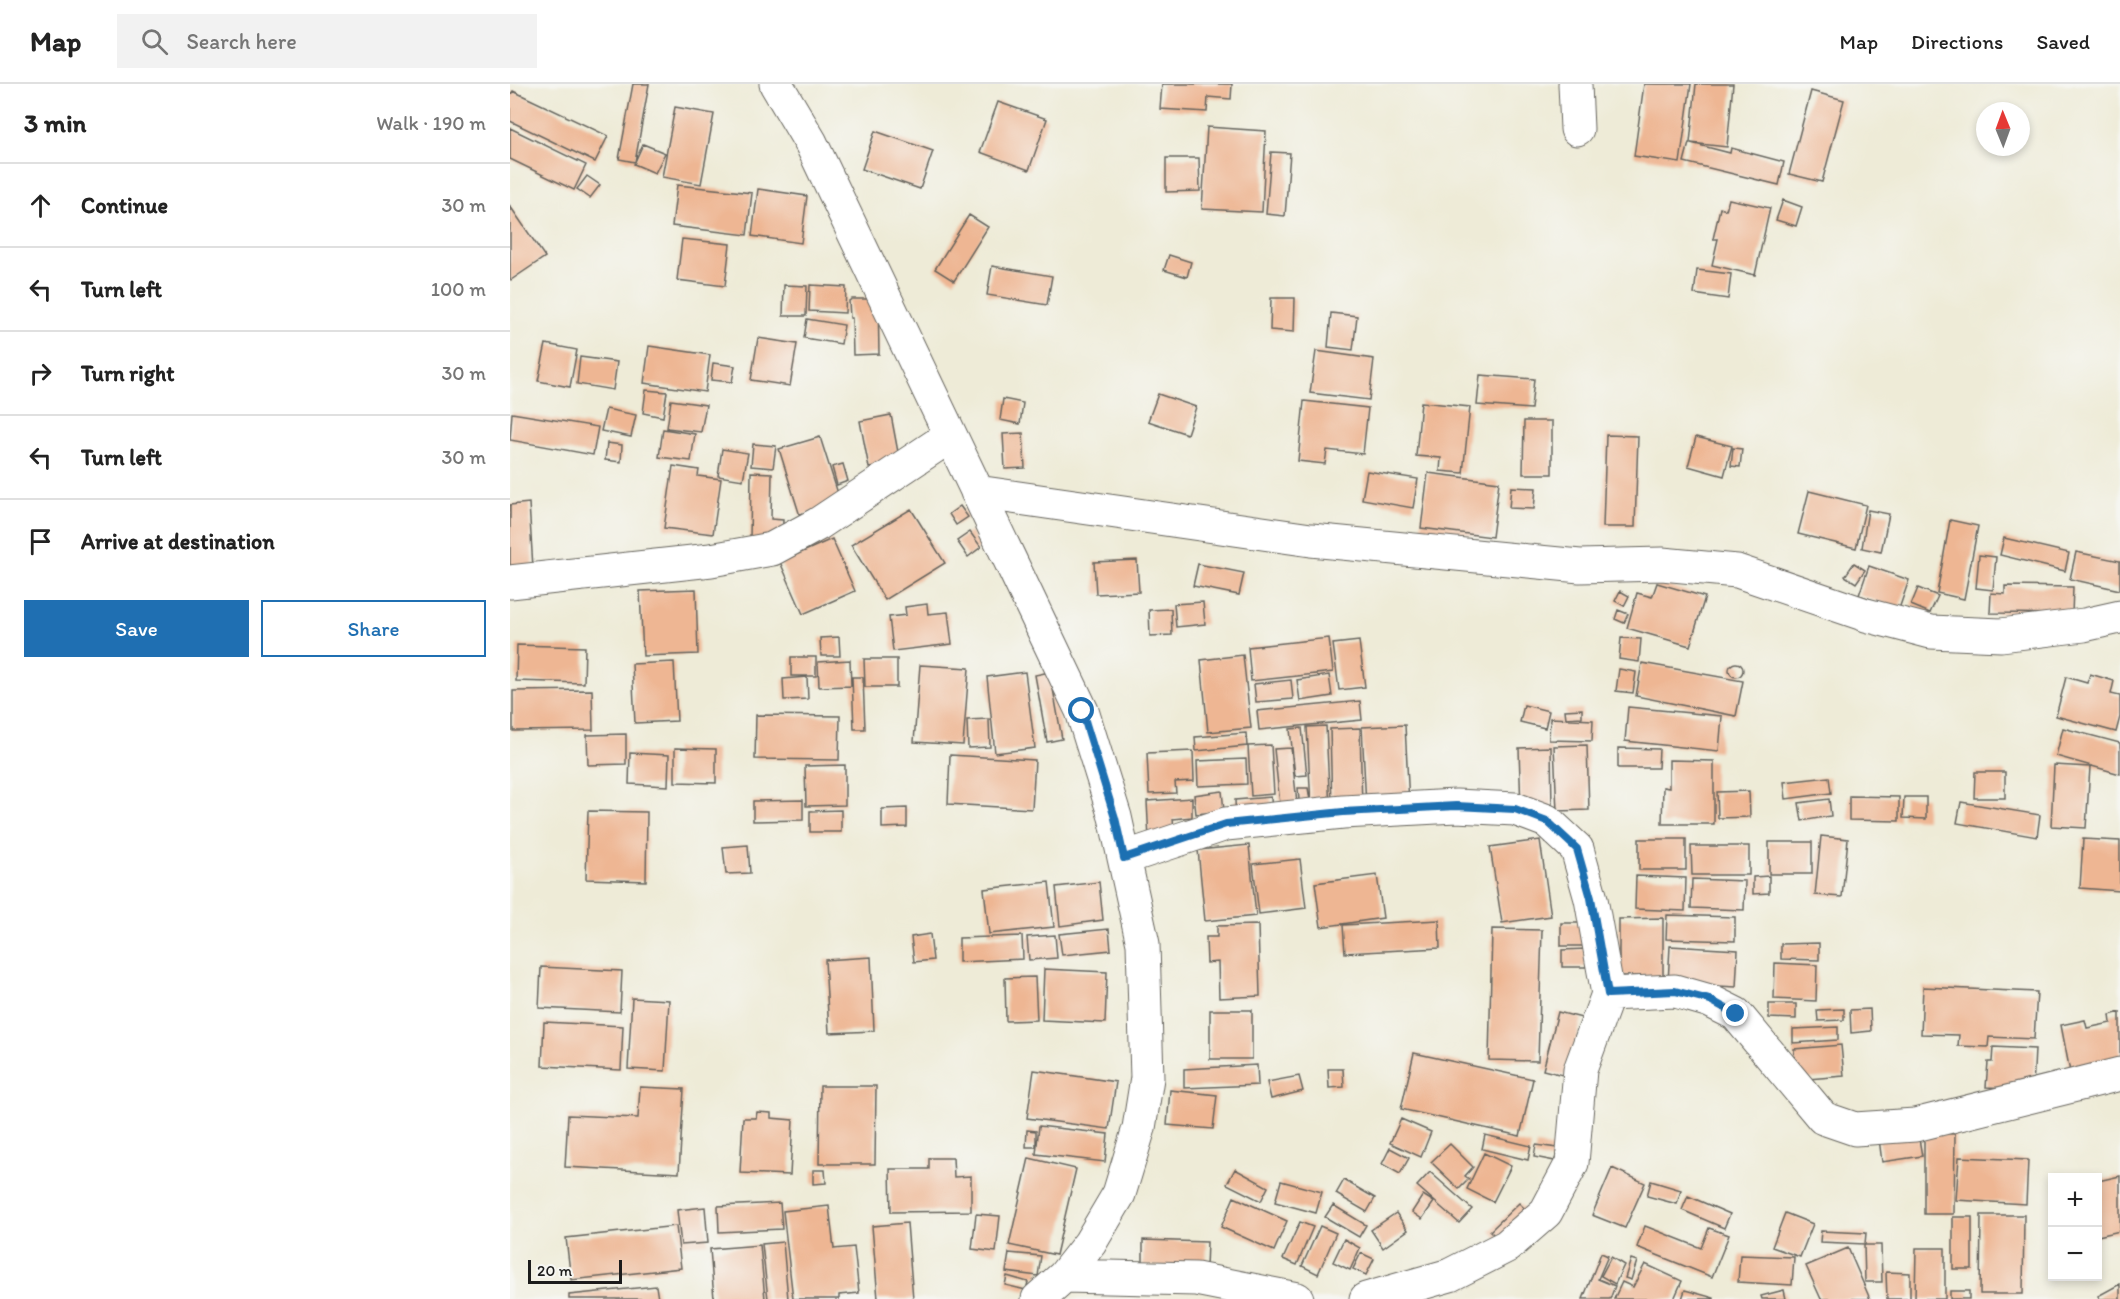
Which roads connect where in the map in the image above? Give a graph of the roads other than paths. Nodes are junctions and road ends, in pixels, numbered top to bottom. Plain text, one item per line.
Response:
1 (776, 84) edge
2 (1575, 84) edge
3 (1577, 129) dead end
4 (950, 436) junction
5 (976, 492) junction
6 (510, 582) edge
7 (2120, 617) edge
8 (1124, 858) junction
9 (1608, 994) junction
10 (2120, 1074) edge
11 (1064, 1276) junction
12 (1038, 1299) edge
13 (1297, 1299) edge
14 (1366, 1299) edge

1 - 4 street
2 - 3 street
4 - 5 street
4 - 6 street
5 - 7 street
5 - 8 street
8 - 9 street
8 - 11 street
9 - 10 street
9 - 14 street
11 - 12 street
11 - 13 street

